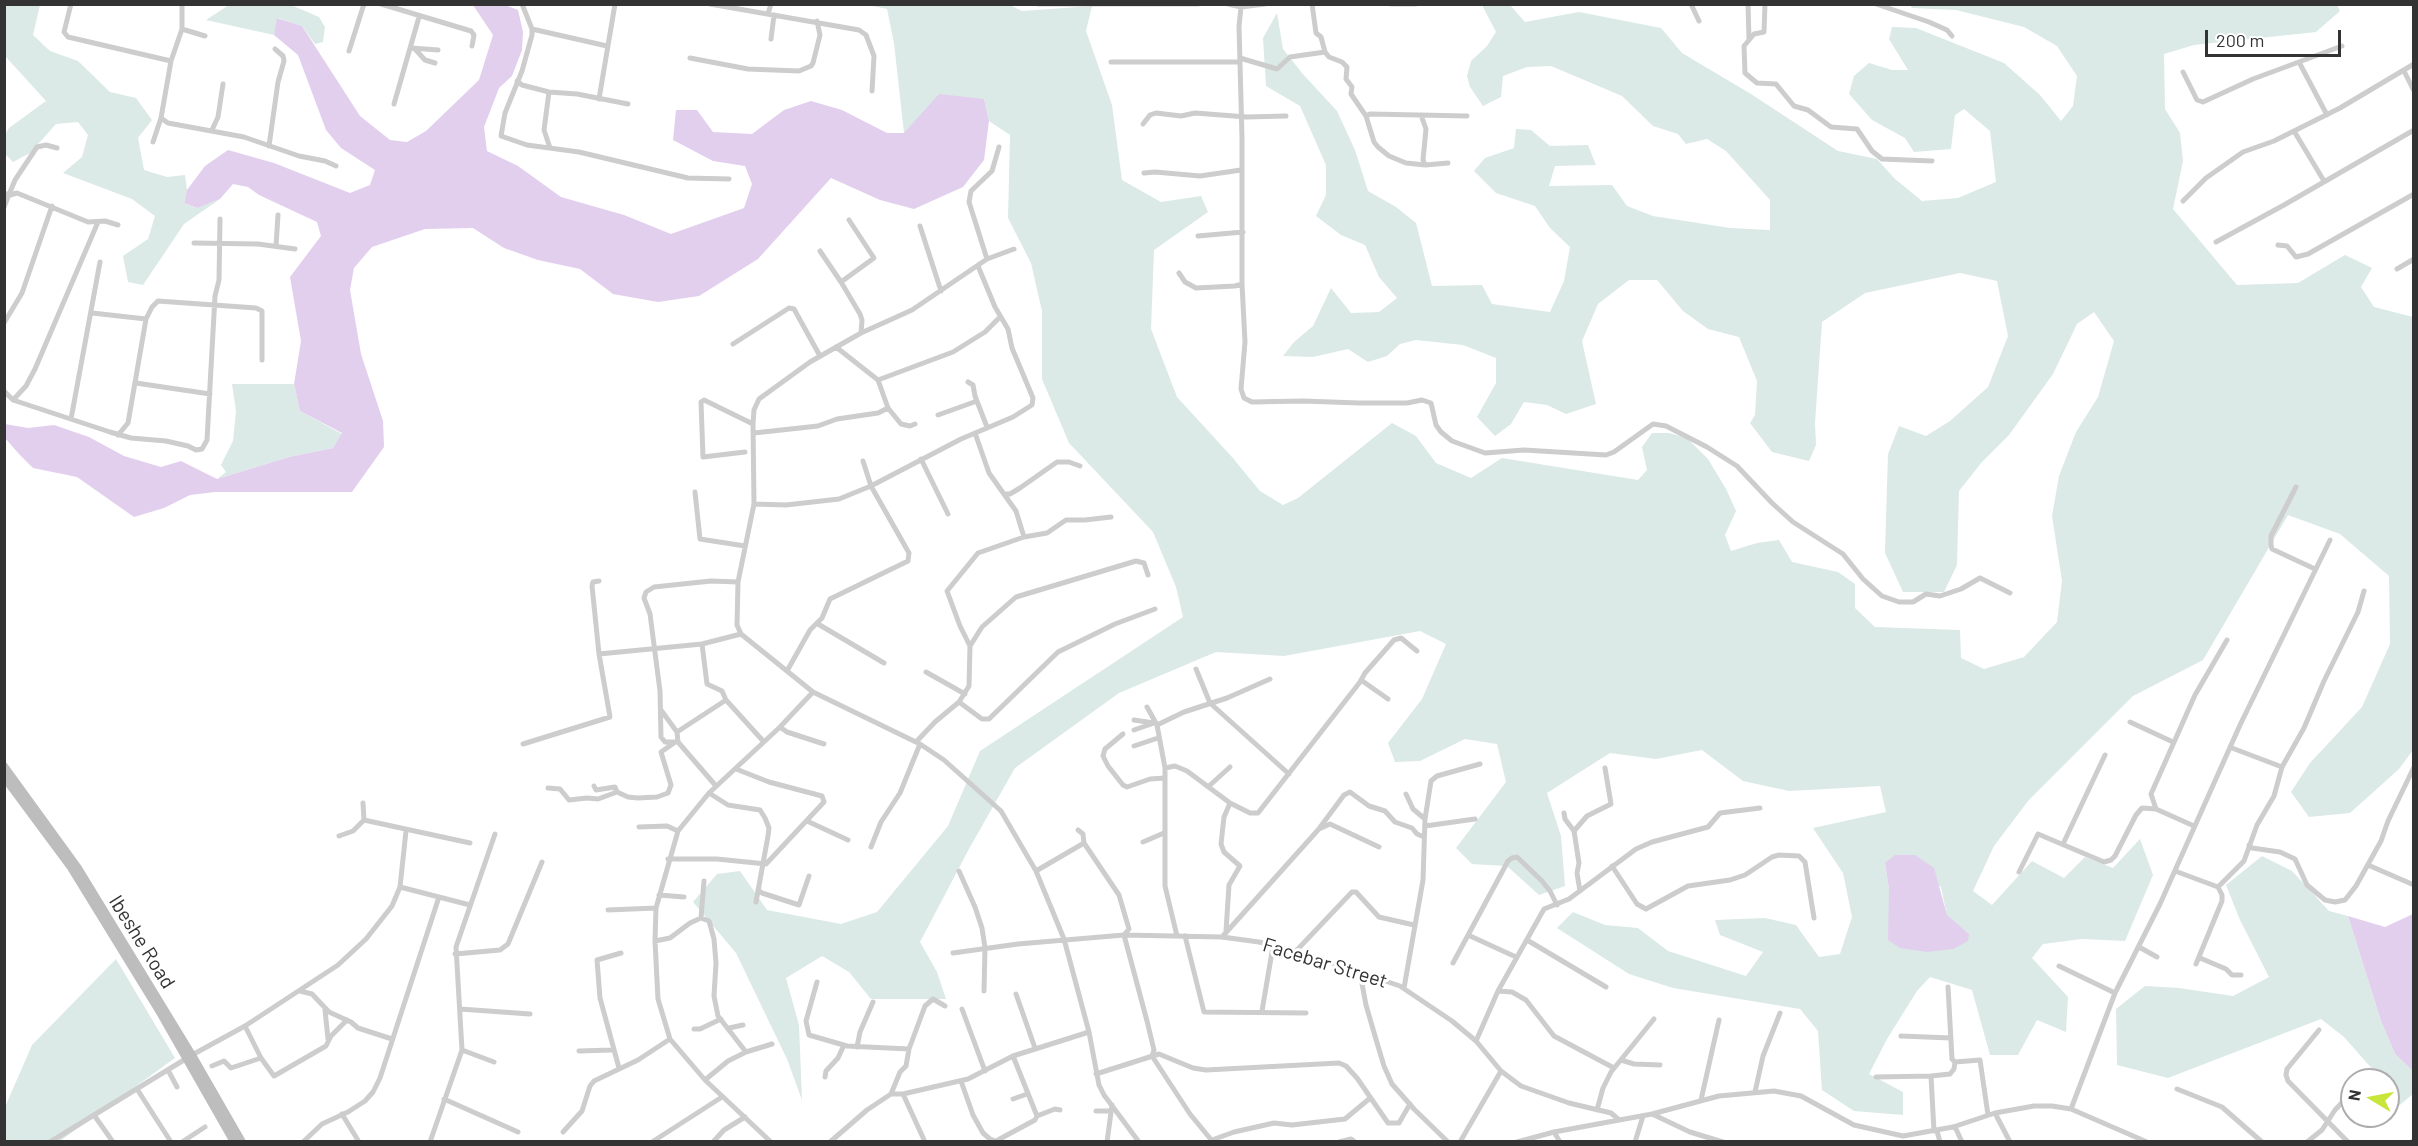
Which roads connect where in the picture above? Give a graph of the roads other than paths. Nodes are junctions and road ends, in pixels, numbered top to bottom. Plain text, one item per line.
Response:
1 (71, 4) edge
2 (182, 4) edge
3 (364, 4) edge
4 (381, 4) edge
5 (522, 4) edge
6 (615, 4) edge
7 (710, 4) edge
8 (771, 4) edge
9 (1038, 4) edge
10 (1198, 4) edge
11 (1228, 4) edge
12 (1265, 4) edge
13 (1312, 4) edge
14 (1391, 4) edge
15 (1416, 4) edge
16 (1691, 4) edge
17 (1748, 4) edge
18 (1765, 4) edge
19 (1876, 4) edge
20 (1138, 5) edge
21 (1241, 7) junction
22 (771, 15) junction
23 (419, 17) junction
24 (817, 21) junction
25 (1699, 21) dead end
26 (182, 28) junction
27 (532, 29) junction
28 (205, 36) dead end
29 (1952, 36) dead end
30 (771, 39) dead end
31 (1750, 40) junction
32 (472, 46) dead end
33 (608, 46) junction
34 (2342, 46) dead end
35 (275, 48) dead end
36 (414, 48) junction
37 (438, 50) dead end
38 (349, 51) dead end
39 (1325, 52) junction
40 (690, 58) dead end
41 (1240, 60) junction
42 (171, 61) junction
43 (1112, 62) dead end
44 (2299, 62) junction
45 (435, 63) dead end
46 (2414, 64) edge
47 (2404, 71) junction
48 (2183, 72) dead end
49 (517, 81) junction
50 (224, 84) dead end
51 (872, 91) dead end
52 (2414, 91) edge
53 (549, 92) junction
54 (599, 99) junction
55 (394, 104) dead end
56 (628, 104) dead end
57 (1241, 115) junction
58 (1422, 115) junction
59 (2327, 115) junction
60 (1286, 116) dead end
61 (1366, 116) junction
62 (1467, 116) dead end
63 (161, 118) junction
64 (1143, 124) dead end
65 (212, 130) junction
66 (2414, 130) edge
67 (2294, 131) junction
68 (153, 142) dead end
69 (269, 146) junction
70 (999, 147) dead end
71 (57, 148) dead end
72 (550, 148) junction
73 (1932, 162) dead end
74 (1448, 163) dead end
75 (1425, 165) junction
76 (336, 166) dead end
77 (1241, 170) junction
78 (1144, 173) dead end
79 (729, 179) dead end
80 (2324, 181) junction
81 (7, 194) edge
82 (2414, 194) edge
83 (2183, 201) dead end
84 (52, 206) junction
85 (4, 207) edge
86 (278, 215) dead end
87 (220, 219) dead end
88 (849, 219) dead end
89 (98, 222) junction
90 (118, 225) dead end
91 (920, 226) dead end
92 (1243, 232) junction
93 (1198, 236) dead end
94 (2216, 242) dead end
95 (194, 243) dead end
96 (219, 244) junction
97 (2278, 245) dead end
98 (276, 246) junction
99 (295, 249) dead end
100 (1014, 249) dead end
101 (820, 251) dead end
102 (987, 259) junction
103 (2414, 259) edge
104 (100, 262) dead end
105 (978, 266) junction
106 (2397, 269) dead end
107 (1179, 273) dead end
108 (841, 282) junction
109 (1242, 284) junction
110 (941, 291) junction
111 (215, 304) junction
112 (92, 313) junction
113 (1000, 317) junction
114 (146, 319) junction
115 (4, 323) edge
116 (861, 333) junction
117 (734, 344) dead end
118 (836, 347) junction
119 (820, 356) junction
120 (262, 360) dead end
121 (878, 381) junction
122 (968, 382) dead end
123 (135, 383) junction
124 (4, 391) edge
125 (210, 394) junction
126 (13, 400) junction
127 (977, 401) junction
128 (888, 408) junction
129 (938, 415) dead end
130 (71, 419) junction
131 (753, 424) junction
132 (915, 424) dead end
133 (987, 427) junction
134 (754, 433) junction
135 (975, 433) junction
136 (118, 435) junction
137 (745, 452) dead end
138 (921, 459) junction
139 (864, 461) dead end
140 (1080, 466) dead end
141 (872, 486) junction
142 (2296, 487) dead end
143 (694, 492) dead end
144 (1008, 496) junction
145 (754, 504) junction
146 (948, 514) dead end
147 (1111, 517) dead end
148 (1024, 537) junction
149 (2330, 540) dead end
150 (745, 546) junction
151 (2315, 569) junction
152 (1148, 575) dead end
153 (599, 581) dead end
154 (738, 582) junction
155 (2364, 591) dead end
156 (2010, 593) dead end
157 (1155, 609) dead end
158 (818, 624) junction
159 (741, 634) junction
160 (2227, 640) dead end
161 (702, 644) junction
162 (970, 646) junction
163 (655, 648) junction
164 (1417, 651) dead end
165 (599, 654) junction
166 (884, 663) dead end
167 (1196, 669) dead end
168 (787, 671) junction
169 (926, 672) dead end
170 (1270, 679) dead end
171 (1361, 680) junction
172 (813, 692) junction
173 (965, 694) junction
174 (1388, 699) dead end
175 (726, 700) junction
176 (959, 702) junction
177 (1210, 703) junction
178 (1147, 707) dead end
179 (661, 710) junction
180 (1134, 720) dead end
181 (2130, 722) dead end
182 (1155, 724) junction
183 (780, 727) junction
184 (1134, 730) dead end
185 (677, 732) junction
186 (1123, 734) dead end
187 (1158, 738) junction
188 (676, 742) junction
189 (764, 742) junction
190 (2173, 742) junction
191 (918, 743) junction
192 (523, 744) dead end
193 (824, 744) dead end
194 (1134, 746) dead end
195 (2232, 748) junction
196 (2105, 755) dead end
197 (1480, 764) dead end
198 (4, 766) edge
199 (1230, 767) dead end
200 (2282, 767) junction
201 (2414, 767) edge
202 (1165, 768) junction
203 (1605, 768) dead end
204 (736, 769) junction
205 (1289, 774) junction
206 (4, 777) edge
207 (1165, 778) junction
208 (594, 786) dead end
209 (716, 786) junction
210 (1209, 786) junction
211 (548, 788) dead end
212 (617, 792) junction
213 (709, 793) junction
214 (1406, 794) dead end
215 (363, 803) dead end
216 (1230, 803) junction
217 (1760, 808) dead end
218 (2156, 809) junction
219 (1564, 813) dead end
220 (1425, 819) junction
221 (1475, 819) dead end
222 (364, 820) junction
223 (807, 821) junction
224 (1425, 826) junction
225 (2193, 826) junction
226 (639, 827) dead end
227 (1078, 830) dead end
228 (1318, 830) junction
229 (406, 831) junction
230 (678, 831) junction
231 (1574, 831) junction
232 (1164, 833) junction
233 (495, 834) dead end
234 (339, 836) dead end
235 (1424, 837) junction
236 (848, 840) dead end
237 (1143, 842) dead end
238 (470, 843) dead end
239 (1084, 843) junction
240 (2063, 844) junction
241 (2249, 844) junction
242 (871, 847) dead end
243 (1379, 847) dead end
244 (711, 851) dead end
245 (701, 858) junction
246 (668, 859) junction
247 (542, 862) dead end
248 (762, 864) junction
249 (2368, 865) junction
250 (1612, 866) junction
251 (959, 871) dead end
252 (1036, 871) junction
253 (2175, 871) junction
254 (2019, 872) dead end
255 (809, 876) dead end
256 (704, 881) dead end
257 (2414, 885) edge
258 (400, 887) junction
259 (2218, 887) junction
260 (758, 890) junction
261 (1580, 891) junction
262 (659, 895) junction
263 (439, 897) junction
264 (684, 897) dead end
265 (756, 902) dead end
266 (470, 905) junction
267 (1557, 905) junction
268 (656, 908) junction
269 (608, 910) dead end
270 (701, 918) junction
271 (1814, 918) dead end
272 (1414, 925) junction
273 (1124, 935) junction
274 (1224, 935) junction
275 (1468, 935) junction
276 (1177, 936) junction
277 (1185, 936) junction
278 (1064, 939) junction
279 (1527, 940) junction
280 (654, 941) junction
281 (1273, 946) junction
282 (2139, 947) junction
283 (985, 948) junction
284 (1296, 951) junction
285 (621, 953) dead end
286 (953, 953) dead end
287 (455, 954) junction
288 (1516, 957) junction
289 (2157, 957) dead end
290 (1453, 963) dead end
291 (2059, 966) dead end
292 (1360, 973) junction
293 (2241, 975) dead end
294 (817, 982) dead end
295 (1606, 987) dead end
296 (1948, 987) dead end
297 (1404, 988) junction
298 (300, 991) junction
299 (984, 991) dead end
300 (1498, 992) junction
301 (2115, 993) junction
302 (1016, 994) dead end
303 (873, 1002) dead end
304 (945, 1005) dead end
305 (325, 1009) junction
306 (460, 1009) junction
307 (962, 1009) dead end
308 (1262, 1011) junction
309 (1306, 1013) dead end
310 (1780, 1013) dead end
311 (530, 1014) dead end
312 (721, 1019) junction
313 (1654, 1019) dead end
314 (347, 1020) junction
315 (1719, 1020) dead end
316 (743, 1025) dead end
317 (245, 1026) junction
318 (729, 1028) junction
319 (694, 1029) dead end
320 (2319, 1030) dead end
321 (1089, 1032) junction
322 (1900, 1036) dead end
323 (1951, 1038) junction
324 (392, 1039) junction
325 (670, 1039) junction
326 (328, 1041) junction
327 (1476, 1041) junction
328 (772, 1044) dead end
329 (844, 1045) junction
330 (857, 1047) junction
331 (1035, 1048) junction
332 (909, 1049) junction
333 (462, 1050) junction
334 (612, 1050) junction
335 (579, 1051) dead end
336 (746, 1052) junction
337 (1013, 1056) junction
338 (1152, 1056) junction
339 (190, 1057) junction
340 (261, 1058) junction
341 (1621, 1060) junction
342 (494, 1062) dead end
343 (1955, 1062) junction
344 (1660, 1065) dead end
345 (212, 1066) dead end
346 (619, 1068) junction
347 (1614, 1068) junction
348 (168, 1070) junction
349 (985, 1071) junction
350 (1501, 1071) junction
351 (1096, 1074) junction
352 (1931, 1076) junction
353 (825, 1077) dead end
354 (1876, 1077) dead end
355 (705, 1080) junction
356 (962, 1081) junction
357 (177, 1087) dead end
358 (137, 1089) junction
359 (2177, 1089) dead end
360 (1755, 1092) junction
361 (891, 1094) junction
362 (903, 1094) junction
363 (1027, 1094) junction
364 (722, 1097) junction
365 (444, 1099) junction
366 (1013, 1099) dead end
367 (1369, 1099) junction
368 (1701, 1100) junction
369 (1410, 1104) junction
370 (2340, 1105) edge
371 (1111, 1108) junction
372 (2071, 1109) junction
373 (1060, 1110) dead end
374 (1597, 1110) junction
375 (1096, 1111) dead end
376 (1995, 1113) junction
377 (342, 1114) junction
378 (1652, 1114) junction
379 (94, 1115) junction
380 (1988, 1115) junction
381 (1037, 1116) junction
382 (1643, 1116) junction
383 (745, 1117) junction
384 (1619, 1120) junction
385 (2328, 1121) junction
386 (205, 1127) dead end
387 (1953, 1127) junction
388 (1935, 1131) junction
389 (518, 1132) dead end
390 (563, 1132) dead end
391 (1554, 1132) junction
392 (1903, 1139) edge
393 (997, 1141) edge
394 (1213, 1141) edge
395 (1720, 1141) edge
396 (50, 1142) edge
397 (113, 1142) edge
398 (171, 1142) edge
399 (182, 1142) edge
400 (234, 1142) edge
401 (242, 1142) edge
402 (303, 1142) edge
403 (359, 1142) edge
404 (430, 1142) edge
405 (652, 1142) edge
406 (713, 1142) edge
407 (771, 1142) edge
408 (830, 1142) edge
409 (925, 1142) edge
410 (1107, 1142) edge
411 (1139, 1142) edge
412 (1339, 1142) edge
413 (1355, 1142) edge
414 (1448, 1142) edge
415 (1460, 1142) edge
416 (1517, 1142) edge
417 (1560, 1142) edge
418 (1635, 1142) edge
419 (1940, 1142) edge
420 (1962, 1142) edge
421 (2010, 1142) edge
422 (2147, 1142) edge
423 (2262, 1142) edge
424 (2307, 1142) edge
425 (2348, 1142) edge

1 - 42 street
2 - 26 street
3 - 38 street
4 - 23 street
5 - 27 street
6 - 33 street
7 - 22 street
8 - 22 street
9 - 20 street
10 - 20 street
11 - 21 street
12 - 21 street
13 - 39 street
14 - 15 street
16 - 25 street
17 - 31 street
18 - 31 street
19 - 29 street
21 - 41 street
22 - 24 street
22 - 30 street
23 - 32 street
23 - 36 street
24 - 40 street
24 - 51 street
26 - 28 street
26 - 42 street
27 - 33 street
27 - 49 street
31 - 73 street
33 - 54 street
34 - 44 street
35 - 69 street
36 - 37 street
36 - 45 street
36 - 55 street
39 - 41 street
39 - 61 street
41 - 43 street
41 - 57 street
42 - 63 street
44 - 48 street
44 - 59 street
46 - 47 street
47 - 52 street
47 - 59 street
49 - 53 street
49 - 72 street
50 - 65 street
53 - 54 street
53 - 72 street
54 - 56 street
57 - 60 street
57 - 64 street
57 - 77 street
58 - 61 street
58 - 62 street
58 - 75 street
59 - 67 street
61 - 75 street
63 - 65 street
63 - 68 street
65 - 69 street
66 - 80 street
67 - 80 street
67 - 83 street
69 - 76 street
70 - 102 street
71 - 81 street
72 - 79 street
74 - 75 street
77 - 78 street
77 - 92 street
80 - 94 street
81 - 84 street
81 - 85 street
82 - 97 street
84 - 89 street
84 - 115 street
86 - 98 street
87 - 96 street
88 - 108 street
89 - 90 street
89 - 126 street
91 - 110 street
92 - 93 street
92 - 109 street
95 - 96 street
96 - 98 street
96 - 111 street
98 - 99 street
100 - 102 street
101 - 108 street
102 - 105 street
103 - 106 street
104 - 112 street
105 - 110 street
105 - 113 street
107 - 109 street
108 - 116 street
109 - 156 street
110 - 116 street
111 - 114 street
111 - 120 street
111 - 125 street
112 - 114 street
112 - 130 street
113 - 121 street
113 - 133 street
114 - 123 street
116 - 118 street
117 - 119 street
118 - 119 street
118 - 121 street
119 - 131 street
121 - 128 street
122 - 127 street
123 - 125 street
123 - 136 street
124 - 126 street
125 - 136 street
126 - 130 street
127 - 129 street
127 - 133 street
128 - 132 street
128 - 134 street
130 - 136 street
131 - 134 street
131 - 137 street
133 - 135 street
134 - 145 street
135 - 138 street
135 - 144 street
138 - 141 street
138 - 146 street
139 - 141 street
140 - 144 street
141 - 145 street
141 - 158 street
142 - 151 street
143 - 150 street
144 - 148 street
145 - 150 street
147 - 148 street
148 - 162 street
149 - 151 street
150 - 154 street
151 - 195 street
152 - 162 street
153 - 165 street
154 - 159 street
154 - 163 street
155 - 200 street
157 - 176 street
158 - 166 street
158 - 168 street
159 - 161 street
159 - 168 street
160 - 190 street
161 - 163 street
161 - 175 street
162 - 173 street
163 - 165 street
163 - 179 street
164 - 171 street
165 - 192 street
167 - 177 street
168 - 172 street
169 - 173 street
170 - 177 street
171 - 174 street
171 - 205 street
172 - 183 street
172 - 191 street
173 - 176 street
175 - 185 street
175 - 189 street
176 - 191 street
177 - 182 street
177 - 205 street
178 - 182 street
179 - 185 street
179 - 188 street
180 - 182 street
181 - 190 street
182 - 184 street
182 - 187 street
183 - 189 street
183 - 193 street
185 - 188 street
186 - 207 street
187 - 194 street
187 - 202 street
188 - 209 street
188 - 212 street
189 - 204 street
190 - 218 street
191 - 242 street
191 - 252 street
195 - 200 street
195 - 225 street
196 - 240 street
197 - 220 street
198 - 339 main road, Ibeshe Road
199 - 210 street
200 - 241 street
201 - 249 street
202 - 207 street
202 - 210 street
203 - 231 street
204 - 209 street
204 - 223 street
205 - 216 street
206 - 339 main road, Ibeshe Road
207 - 232 street
208 - 212 street
209 - 213 street
210 - 216 street
211 - 212 street
213 - 230 street
213 - 248 street
214 - 220 street
215 - 222 street
216 - 274 street
217 - 250 street
218 - 225 street
218 - 240 street
219 - 231 street
220 - 224 street
221 - 224 street
222 - 229 street
222 - 234 street
223 - 236 street
223 - 248 street
224 - 235 street
225 - 253 street
226 - 230 street
227 - 239 street
228 - 235 street
228 - 243 street
228 - 274 street
229 - 238 street
229 - 258 street
230 - 246 street
231 - 261 street
232 - 237 street
232 - 276 street
233 - 266 street
235 - 272 street
239 - 252 street
239 - 273 street
240 - 254 street
241 - 249 street
241 - 259 street
244 - 245 street
245 - 246 street
245 - 248 street
246 - 262 street
247 - 287 street
248 - 260 street
249 - 257 street
250 - 261 street
250 - 271 street
251 - 283 street
252 - 278 street
253 - 259 street
253 - 282 street
255 - 260 street
256 - 270 street
258 - 263 street
258 - 298 street
259 - 293 street
260 - 265 street
261 - 267 street
262 - 264 street
262 - 268 street
263 - 266 street
263 - 324 street
266 - 287 street
267 - 275 street
267 - 279 street
268 - 269 street
268 - 280 street
270 - 280 street
270 - 312 street
272 - 284 street
272 - 297 street
273 - 276 street, Facebar Street
273 - 278 street, Facebar Street
273 - 338 street
274 - 277 street, Facebar Street
274 - 281 street, Facebar Street
275 - 288 street
275 - 290 street
276 - 277 street, Facebar Street
277 - 308 street
278 - 283 street, Facebar Street
278 - 321 street
279 - 288 street
279 - 295 street
280 - 325 street
281 - 284 street, Facebar Street
281 - 308 street
282 - 289 street
282 - 301 street
283 - 286 street, Facebar Street
283 - 299 street
284 - 292 street, Facebar Street
285 - 334 street
287 - 306 street
288 - 300 street
291 - 301 street
292 - 297 street, Facebar Street
292 - 369 street
294 - 329 street
296 - 323 street
297 - 327 street, Facebar Street
298 - 305 street
298 - 317 street
300 - 327 street
300 - 347 street
301 - 372 street
302 - 331 street
303 - 330 street
304 - 332 street
305 - 314 street
305 - 326 street
306 - 311 street
306 - 333 street
307 - 349 street
308 - 309 street
310 - 360 street
312 - 318 street
312 - 319 street
313 - 341 street
314 - 324 street
314 - 326 street
315 - 368 street
316 - 318 street
317 - 339 street
317 - 340 street
318 - 336 street
320 - 385 street
321 - 331 street
321 - 351 street
322 - 323 street
323 - 343 street
324 - 377 street
325 - 346 street
325 - 355 street
326 - 340 street
327 - 350 street, Facebar Street
328 - 336 street
329 - 330 street
329 - 353 street
330 - 332 street
331 - 337 street
332 - 361 street
333 - 342 street
333 - 365 street
334 - 335 street
334 - 346 street
336 - 355 street
337 - 349 street
337 - 363 street
338 - 351 street
338 - 367 street
338 - 394 street
339 - 348 street
339 - 400 main road, Ibeshe Road
339 - 401 main road, Ibeshe Road
340 - 345 street
341 - 344 street
341 - 347 street
343 - 352 street
343 - 380 street
346 - 390 street
347 - 374 street
348 - 357 street
348 - 358 street
349 - 356 street
350 - 374 street, Facebar Street
350 - 415 street
351 - 371 street
352 - 354 street
352 - 388 street
355 - 364 street
356 - 362 street
356 - 393 street
358 - 379 street
358 - 398 street
359 - 423 street
360 - 368 street
360 - 392 street
361 - 362 street
361 - 408 street
362 - 409 street
363 - 366 street
363 - 381 street
364 - 383 street
364 - 405 street
365 - 389 street
365 - 404 street
367 - 369 street
367 - 394 street
368 - 378 street
369 - 414 street
370 - 385 street
371 - 375 street
371 - 410 street
371 - 411 street
372 - 376 street
372 - 422 street
373 - 381 street
374 - 384 street, Facebar Street
376 - 380 street
376 - 421 street
377 - 402 street
377 - 403 street
378 - 382 street
378 - 395 street
379 - 396 street
379 - 397 street
380 - 387 street
381 - 393 street
382 - 384 street
382 - 418 street
383 - 406 street
383 - 407 street
384 - 391 street
385 - 424 street
385 - 425 street
386 - 399 street
387 - 388 street
387 - 420 street
388 - 392 street
388 - 419 street
391 - 416 street
391 - 417 street
412 - 413 street

